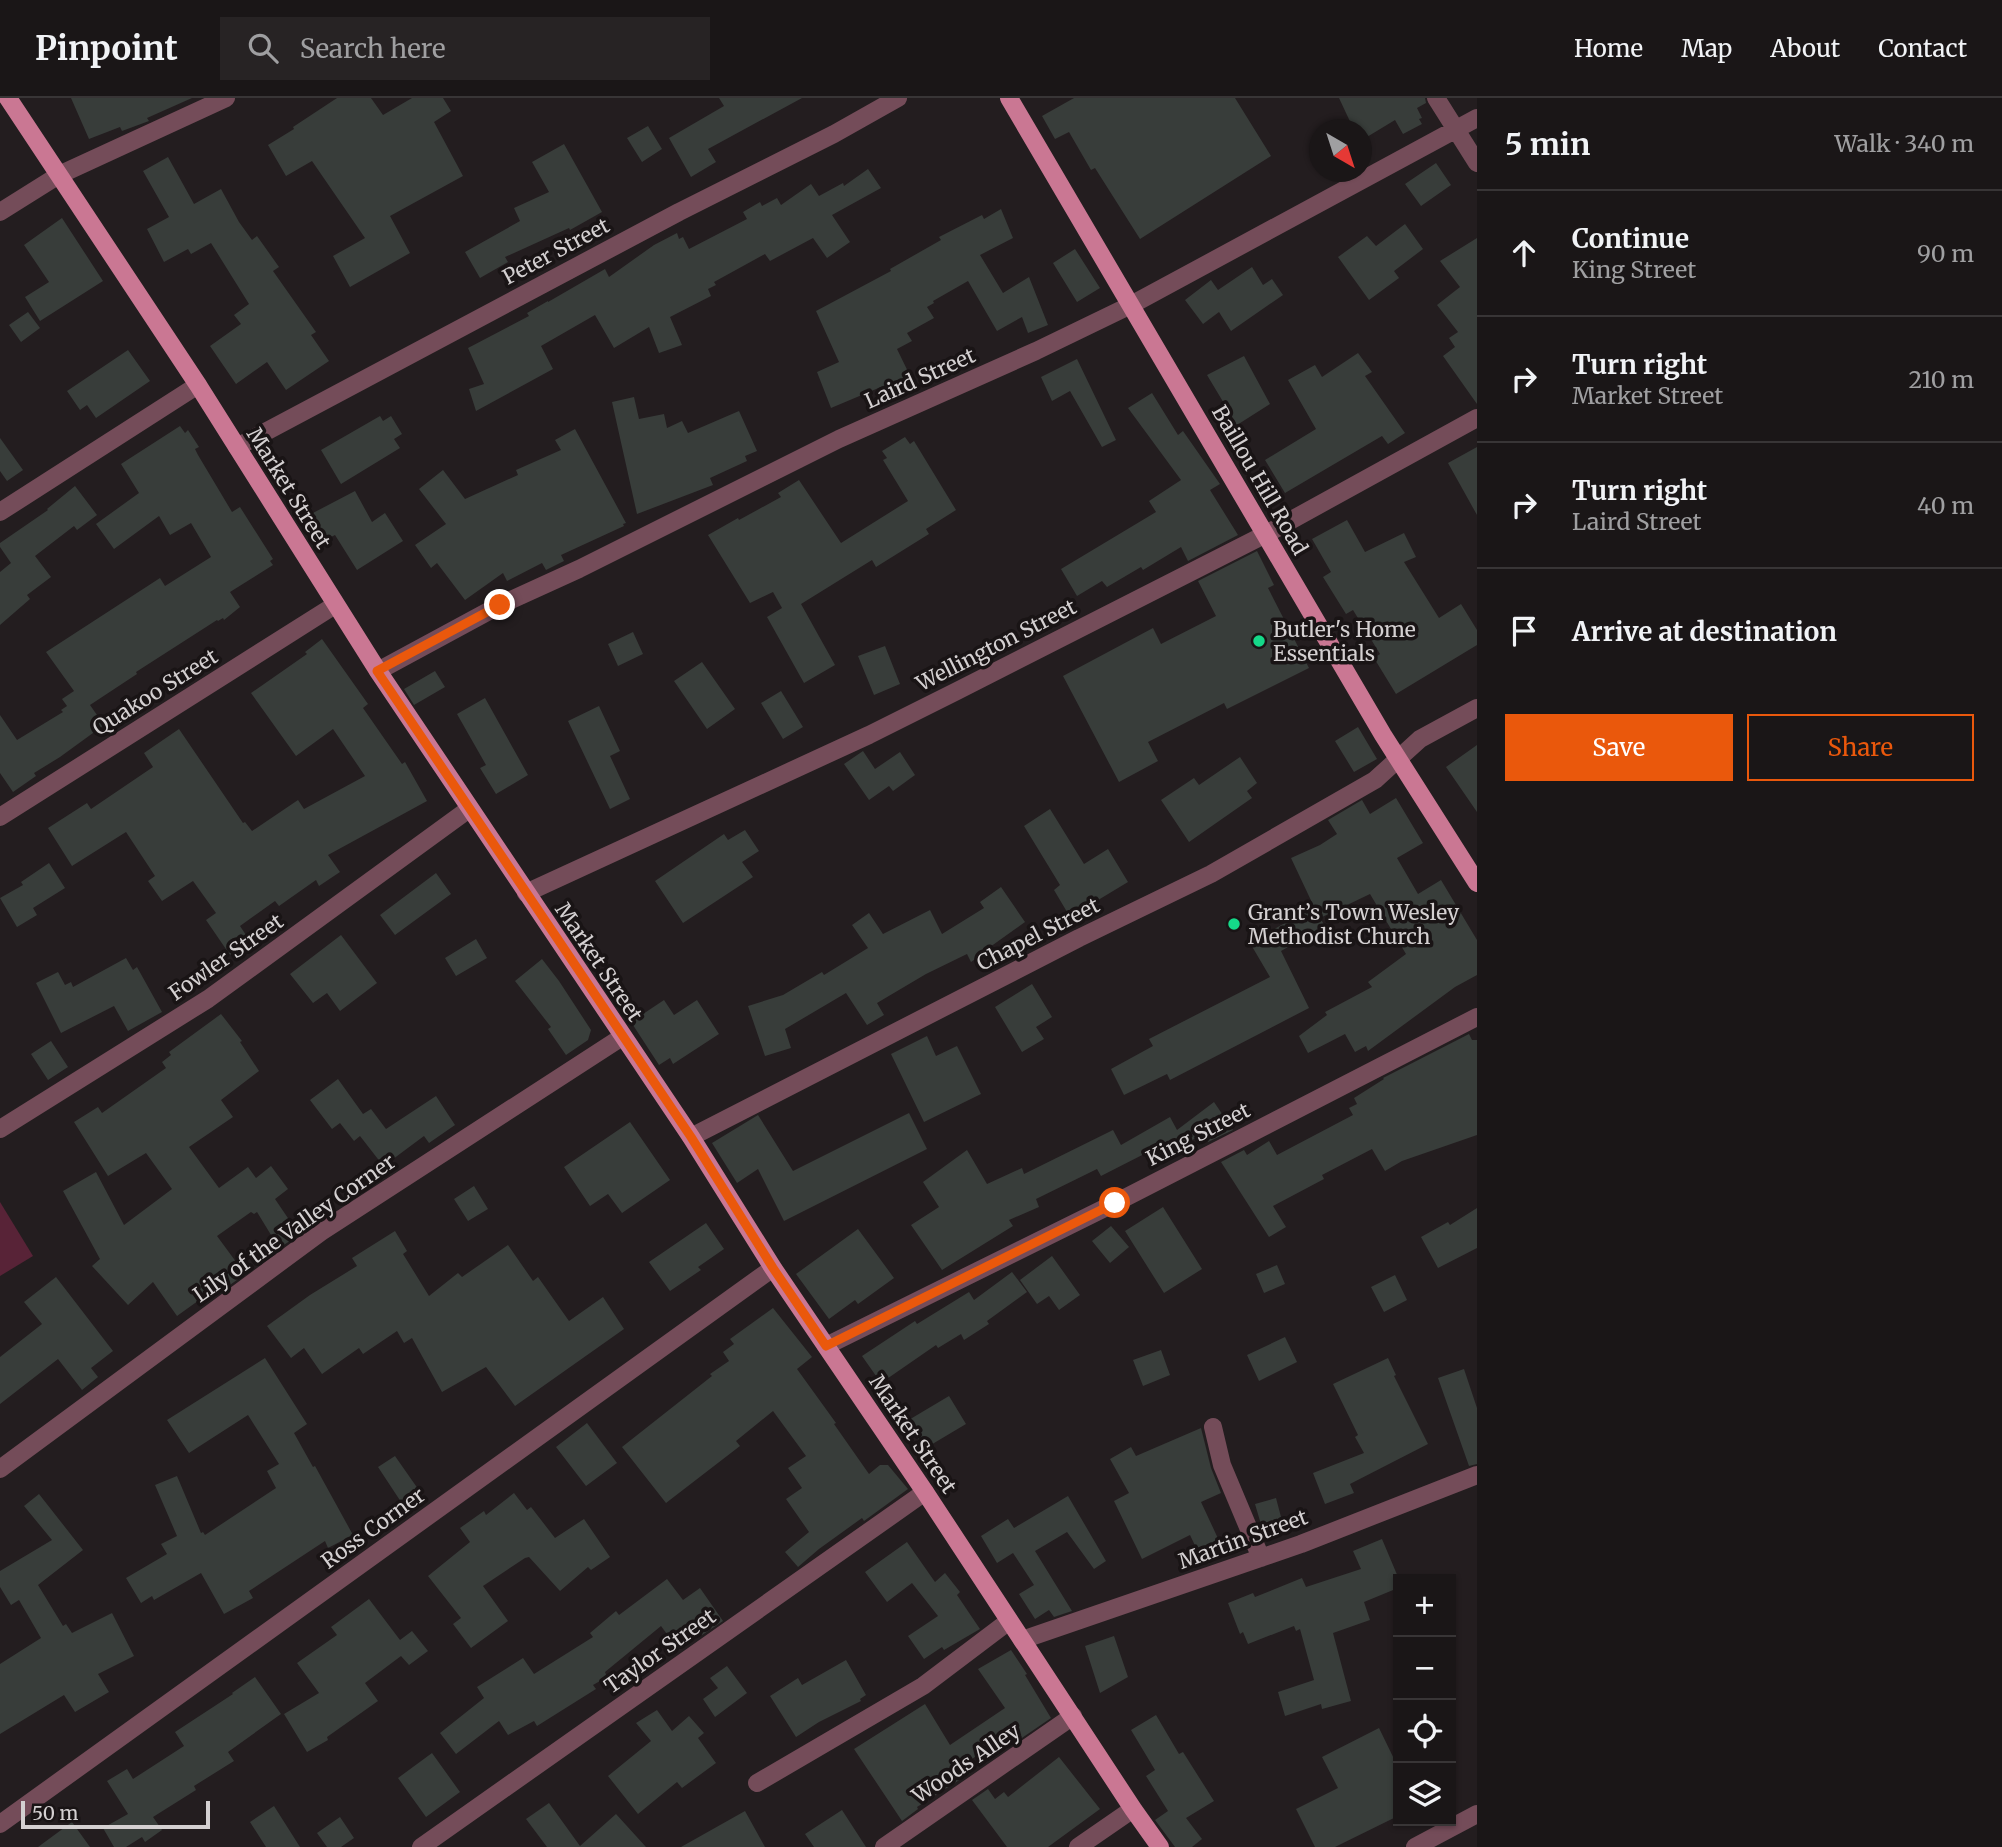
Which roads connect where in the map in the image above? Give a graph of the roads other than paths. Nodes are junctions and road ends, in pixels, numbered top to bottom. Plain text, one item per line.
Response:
1 (8, 98) edge
2 (226, 98) edge
3 (898, 98) edge
4 (1009, 98) edge
5 (1436, 98) edge
6 (1477, 118) edge
7 (1455, 129) junction
8 (1477, 163) edge
9 (59, 175) junction
10 (0, 212) edge
11 (1131, 304) junction
12 (198, 385) junction
13 (1477, 418) edge
14 (237, 447) junction
15 (0, 512) edge
16 (1265, 534) junction
17 (335, 604) junction
18 (377, 671) junction
19 (1477, 708) edge
20 (1398, 760) junction
21 (469, 809) junction
22 (0, 817) edge
23 (1477, 883) edge
24 (526, 893) junction
25 (1477, 1017) edge
26 (622, 1037) junction
27 (0, 1129) edge
28 (691, 1137) junction
29 (773, 1268) junction
30 (826, 1346) junction
31 (1213, 1427) dead end
32 (0, 1469) edge
33 (1477, 1475) edge
34 (925, 1492) junction
35 (1261, 1558) junction
36 (1009, 1621) junction
37 (1022, 1640) junction
38 (1073, 1716) junction
39 (757, 1783) dead end
40 (1133, 1809) junction
41 (1477, 1814) edge
42 (0, 1824) edge
43 (421, 1847) edge
44 (884, 1847) edge
45 (1078, 1847) edge
46 (1160, 1847) edge
47 (1415, 1847) edge

1 - 9 main road, Market Street
2 - 9 street
3 - 14 street, Peter Street
4 - 11 main road, Baillou Hill Road
5 - 7 street
6 - 7 street, Laird Street
7 - 8 street
7 - 11 street, Laird Street
9 - 10 street
9 - 12 main road, Market Street
11 - 16 main road, Baillou Hill Road
11 - 18 street, Laird Street
12 - 14 main road, Market Street
12 - 15 street
13 - 16 street, Wellington Street
14 - 17 main road, Market Street
16 - 20 main road, Baillou Hill Road
16 - 24 street, Wellington Street
17 - 18 main road, Market Street
17 - 22 street, Quakoo Street
18 - 21 main road, Market Street
19 - 20 street, Chapel Street
20 - 23 main road, Baillou Hill Road
20 - 28 street, Chapel Street
21 - 24 main road, Market Street
21 - 27 street, Fowler Street
24 - 26 main road, Market Street
25 - 30 street, King Street
26 - 28 main road, Market Street
26 - 32 street, Lily of the Valley Corner
28 - 29 main road, Market Street
29 - 30 main road, Market Street
29 - 42 street, Ross Corner
30 - 34 main road, Market Street
31 - 35 street
33 - 35 street, Martin Street
34 - 36 main road, Market Street
34 - 43 street, Taylor Street
35 - 37 street, Martin Street
36 - 37 main road, Market Street
36 - 39 street
37 - 38 main road, Market Street
38 - 40 main road, Market Street
38 - 44 street, Woods Alley
40 - 45 street
40 - 46 main road, Market Street
41 - 47 street

